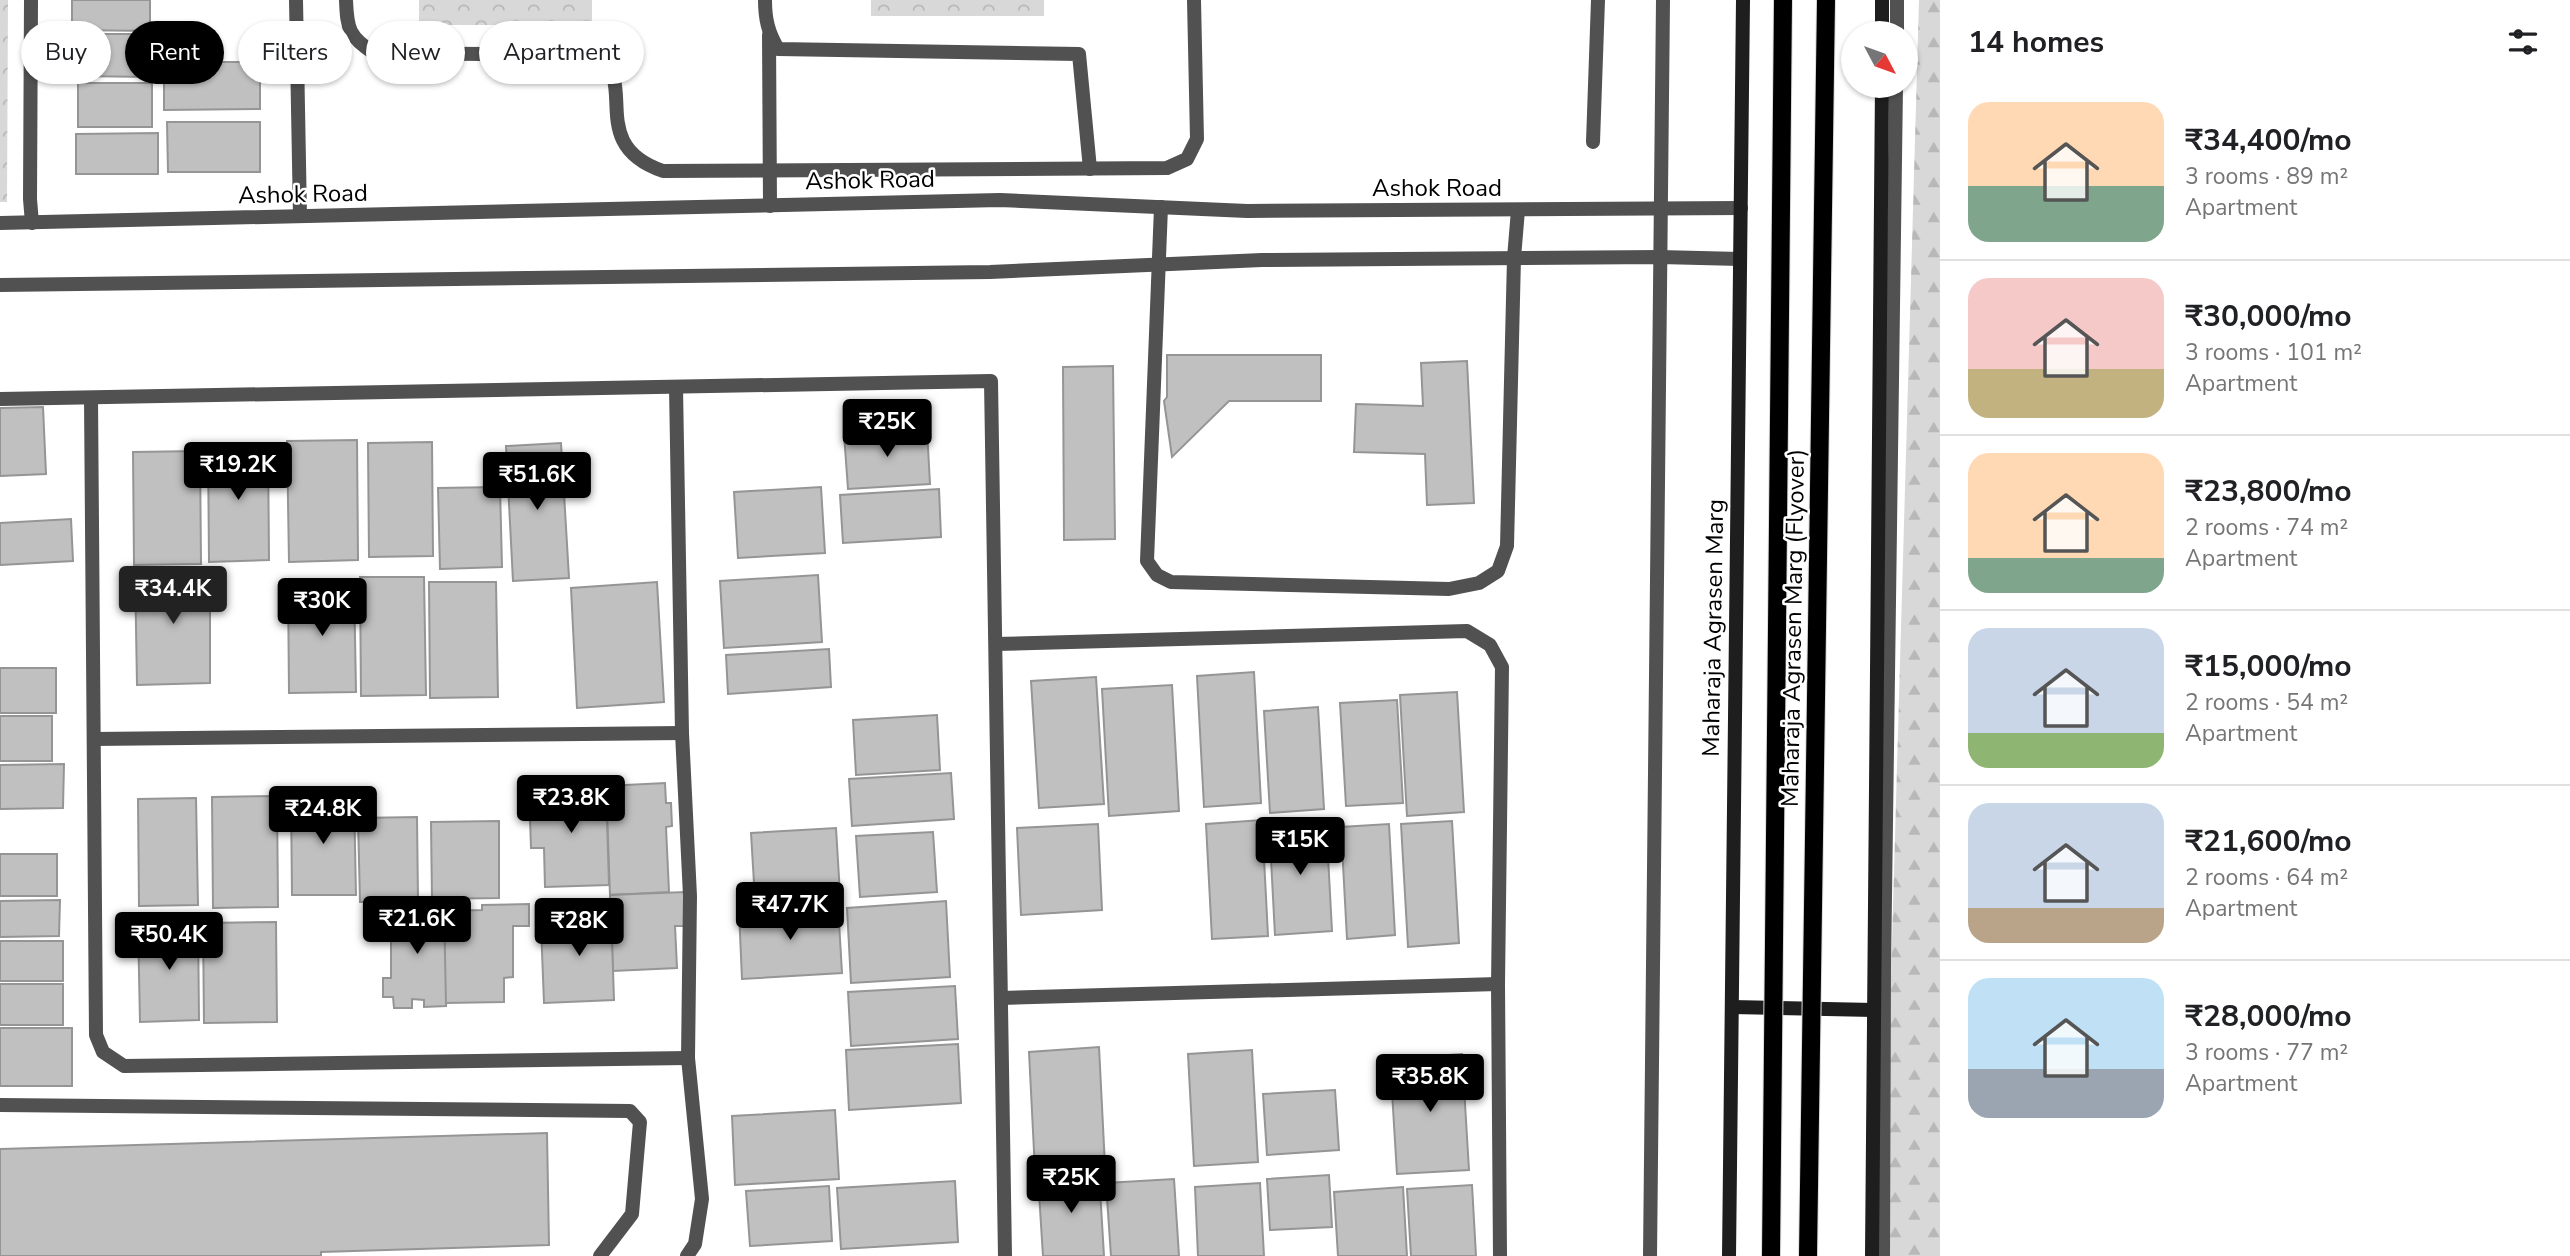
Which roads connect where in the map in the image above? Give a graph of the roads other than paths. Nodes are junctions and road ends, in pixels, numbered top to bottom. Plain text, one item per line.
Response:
1 (31, 0) edge
2 (296, 0) edge
3 (346, 0) edge
4 (765, 0) edge
5 (1194, 0) edge
6 (1598, 0) edge
7 (1663, 0) edge
8 (1743, 0) edge
9 (1783, 0) edge
10 (1826, 0) edge
11 (1882, 0) edge
12 (1898, 0) edge
13 (1882, 21) edge
14 (1897, 21) edge
15 (769, 34) junction
16 (1882, 98) edge
17 (1896, 98) edge
18 (1593, 142) dead end
19 (1090, 169) junction
20 (769, 170) junction
21 (770, 205) junction
22 (1161, 207) junction
23 (1741, 208) junction
24 (1660, 209) junction
25 (1518, 210) junction
26 (300, 216) junction
27 (0, 223) edge
28 (32, 223) junction
29 (1660, 257) junction
30 (1514, 258) junction
31 (1740, 259) junction
32 (1158, 264) junction
33 (0, 285) edge
34 (676, 387) junction
35 (91, 398) junction
36 (0, 399) edge
37 (996, 645) junction
38 (682, 733) junction
39 (94, 739) junction
40 (1498, 984) junction
41 (1001, 998) junction
42 (1732, 1007) junction
43 (1874, 1010) junction
44 (688, 1058) junction
45 (0, 1105) edge
46 (600, 1256) edge
47 (687, 1256) edge
48 (1006, 1256) edge
49 (1500, 1256) edge
50 (1650, 1256) edge
51 (1729, 1256) edge
52 (1771, 1256) edge
53 (1808, 1256) edge
54 (1872, 1256) edge
55 (1883, 1256) edge

1 - 28 street
2 - 26 street
3 - 20 street
4 - 15 street
5 - 19 street
6 - 18 street
7 - 24 street
8 - 23 main road, Maharaja Agrasen Marg
9 - 52 main road, Maharaja Agrasen Marg (Flyover), bridge
10 - 53 main road, Maharaja Agrasen Marg (Flyover), bridge
11 - 13 main road
12 - 14 street
15 - 19 street
15 - 20 street
16 - 43 main road
17 - 55 street
19 - 20 street
20 - 21 street
21 - 22 street, Ashok Road
21 - 26 street, Ashok Road
22 - 25 street, Ashok Road
22 - 32 street
23 - 24 street, Ashok Road
23 - 31 main road, Maharaja Agrasen Marg
24 - 25 street, Ashok Road
24 - 29 street
25 - 30 street
26 - 28 street, Ashok Road
27 - 28 street, Ashok Road
29 - 30 street
29 - 31 street
29 - 50 street
30 - 32 street
30 - 32 street
31 - 42 main road, Maharaja Agrasen Marg
32 - 33 street
34 - 35 street
34 - 37 street
34 - 38 street
35 - 36 street
35 - 39 street
37 - 40 street
37 - 41 street
38 - 39 street
38 - 44 street
39 - 44 street
40 - 41 street
40 - 49 street
41 - 48 street
42 - 43 main road
42 - 51 main road, Maharaja Agrasen Marg
43 - 54 main road
44 - 47 street
45 - 46 street

